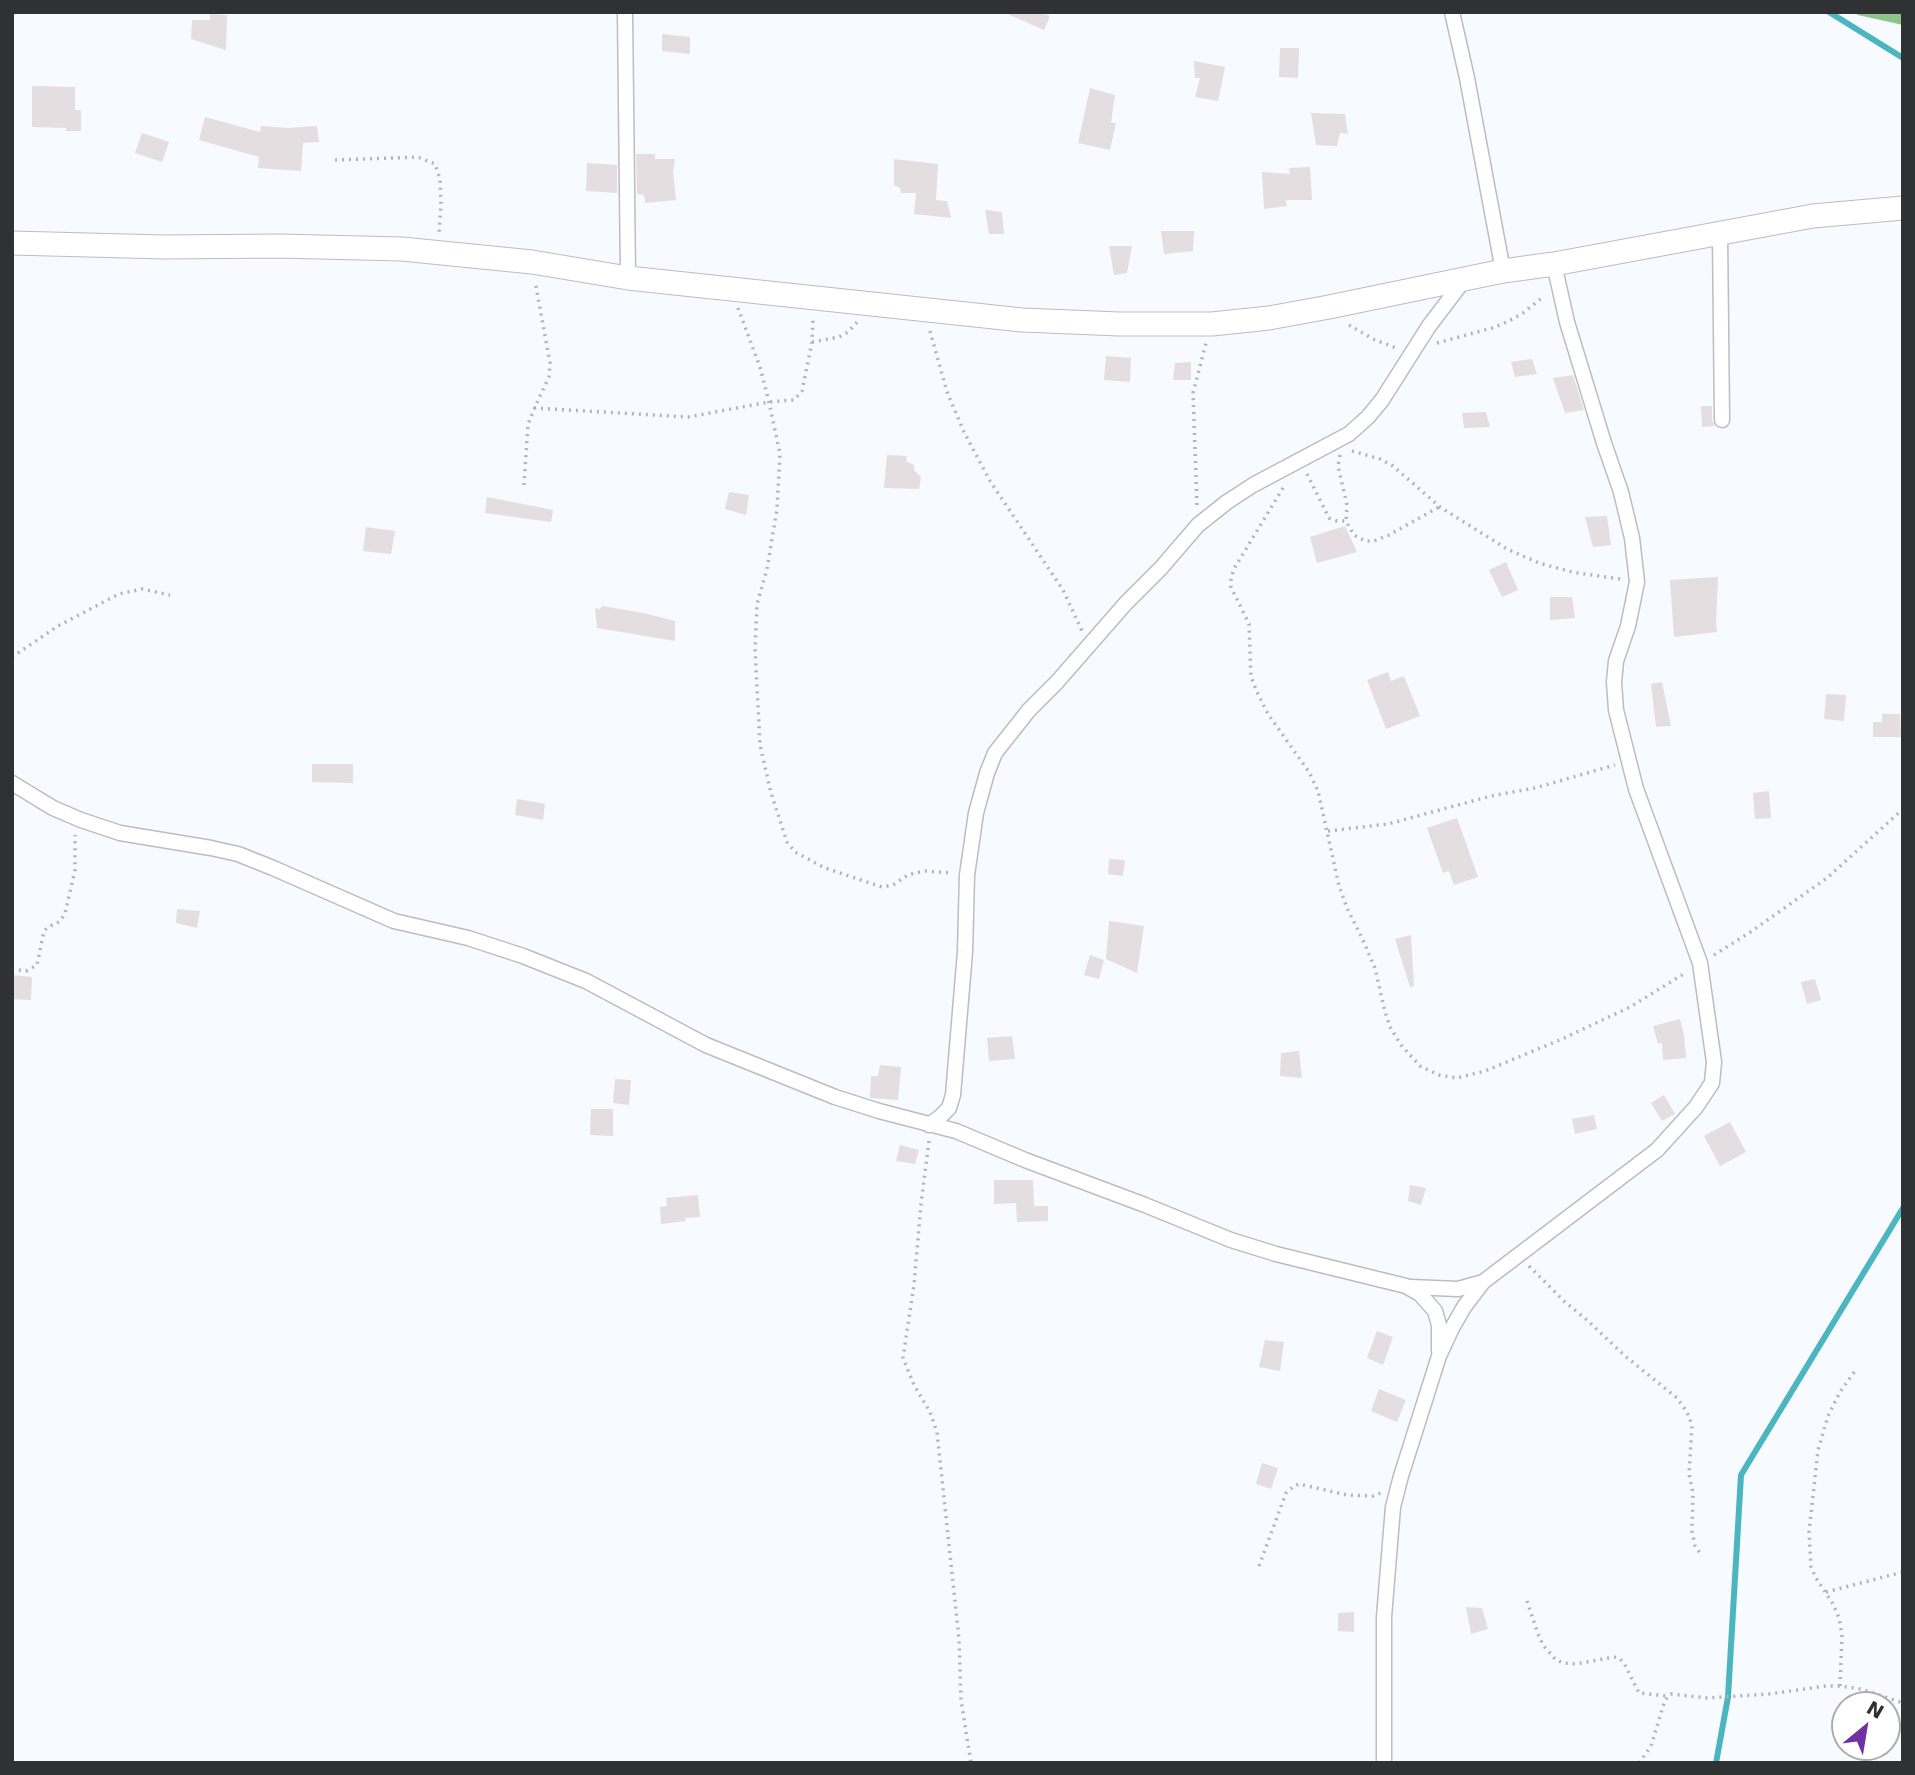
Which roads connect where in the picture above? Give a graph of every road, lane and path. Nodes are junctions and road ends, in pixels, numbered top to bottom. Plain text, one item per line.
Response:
1 (625, 12) edge
2 (1452, 12) edge
3 (335, 160) dead end
4 (1903, 208) edge
5 (1720, 233) junction
6 (12, 243) edge
7 (436, 252) junction
8 (532, 262) junction
9 (1503, 271) junction
10 (1557, 274) junction
11 (628, 278) junction
12 (1464, 279) junction
13 (731, 290) junction
14 (814, 299) junction
15 (868, 304) junction
16 (1329, 307) junction
17 (924, 310) junction
18 (1212, 324) junction
19 (812, 342) junction
20 (1413, 350) junction
21 (769, 402) junction
22 (534, 408) junction
23 (1722, 420) dead end
24 (1297, 461) junction
25 (524, 485) dead end
26 (1440, 507) junction
27 (1346, 521) junction
28 (1198, 525) junction
29 (1637, 582) junction
30 (170, 594) dead end
31 (1088, 646) junction
32 (12, 657) edge
33 (1629, 761) junction
34 (12, 783) edge
35 (1903, 809) edge
36 (81, 820) junction
37 (1328, 831) junction
38 (967, 875) junction
39 (1700, 963) junction
40 (12, 969) edge
41 (929, 1125) junction
42 (1519, 1254) junction
43 (1483, 1282) junction
44 (1406, 1286) junction
45 (1439, 1356) junction
46 (1856, 1371) dead end
47 (1401, 1476) junction
48 (1700, 1553) dead end
49 (1259, 1566) dead end
50 (1903, 1572) edge
51 (1825, 1591) junction
52 (1527, 1601) dead end
53 (1840, 1686) junction
54 (1667, 1696) junction
55 (1903, 1703) edge
56 (971, 1763) edge
57 (1384, 1763) edge
58 (1639, 1763) edge

1 - 11 street
2 - 9 street
3 - 7 path
4 - 5 main road
5 - 10 main road
5 - 23 street
6 - 7 main road
7 - 8 main road
8 - 11 main road
8 - 22 path
9 - 10 main road
9 - 12 main road
10 - 20 path
10 - 29 street
11 - 13 main road
12 - 16 main road
12 - 20 street
13 - 14 main road
13 - 21 path
14 - 15 main road
14 - 19 path
15 - 17 main road
15 - 19 path
16 - 18 main road
16 - 20 path
17 - 18 main road
17 - 31 path
18 - 28 path
19 - 21 path
20 - 24 street
21 - 22 path
21 - 38 path
22 - 25 path
24 - 27 path
24 - 28 street
24 - 37 path
26 - 27 path
26 - 27 path
26 - 29 path
28 - 31 street
29 - 33 street
30 - 32 path
31 - 38 street
33 - 37 path
33 - 39 street
34 - 36 street
35 - 39 path
36 - 40 path
36 - 41 street
37 - 39 path
38 - 41 street
39 - 42 street
41 - 44 street
41 - 56 path
42 - 43 street
42 - 48 path
43 - 44 street
43 - 45 street
44 - 45 street
45 - 47 street
46 - 51 path
47 - 49 path
47 - 57 street
50 - 51 path
51 - 53 path
52 - 54 path
53 - 54 path
53 - 55 path
54 - 58 path

